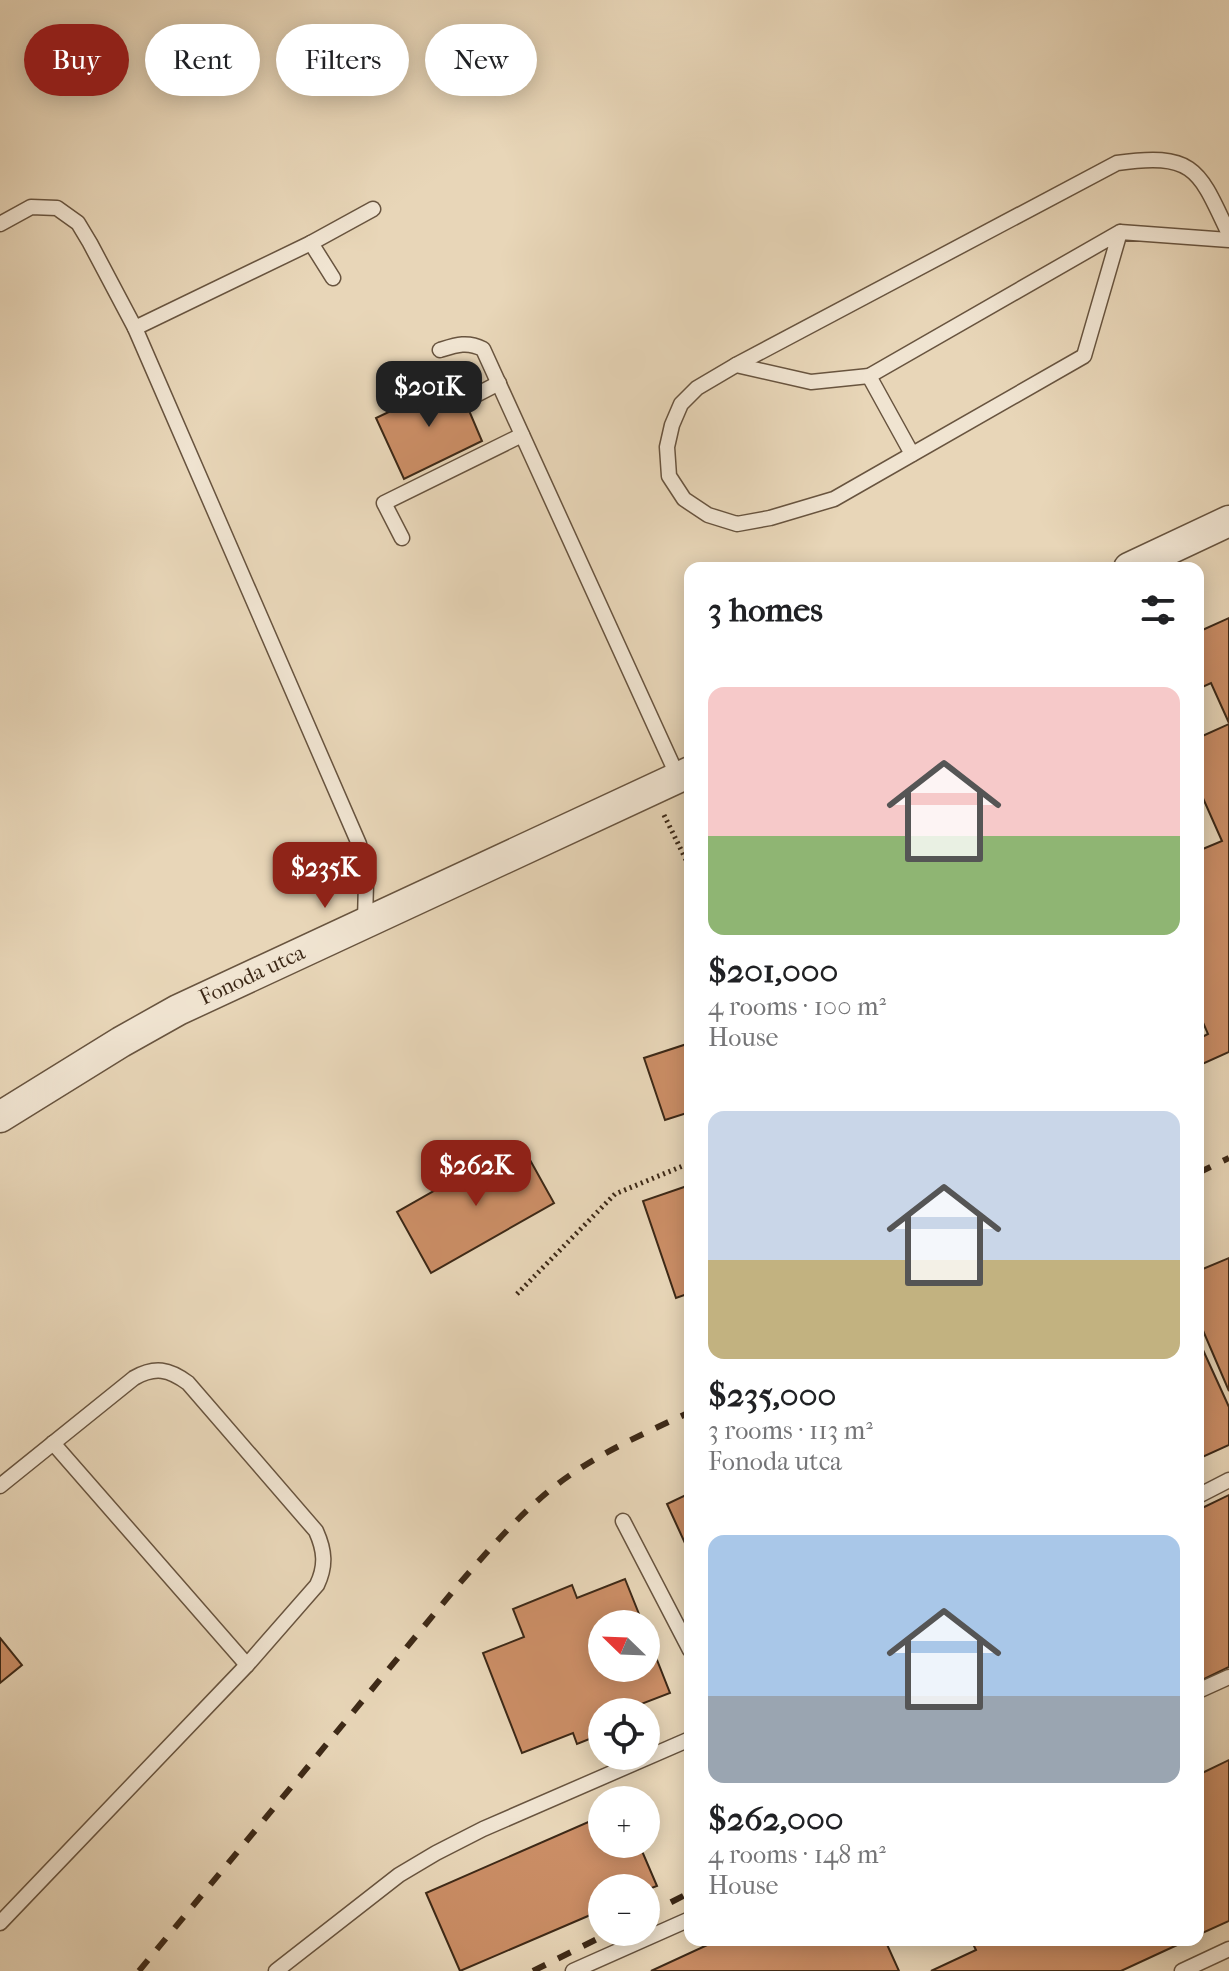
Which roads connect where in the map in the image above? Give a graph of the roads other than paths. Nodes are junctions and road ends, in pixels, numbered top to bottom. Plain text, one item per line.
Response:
1 (373, 209) dead end
2 (0, 224) edge
3 (1120, 232) junction
4 (1229, 234) edge
5 (1229, 240) edge
6 (311, 243) junction
7 (333, 278) dead end
8 (135, 328) junction
9 (440, 350) dead end
10 (736, 365) junction
11 (869, 376) junction
12 (499, 383) junction
13 (474, 396) dead end
14 (522, 435) junction
15 (912, 454) junction
16 (1229, 521) edge
17 (402, 538) dead end
18 (1142, 562) edge
19 (684, 774) edge
20 (365, 921) junction
21 (0, 1117) edge
22 (53, 1443) junction
23 (1229, 1480) edge
24 (0, 1486) edge
25 (1204, 1493) edge
26 (623, 1521) dead end
27 (684, 1638) edge
28 (247, 1665) junction
29 (1229, 1677) edge
30 (1204, 1688) edge
31 (684, 1742) edge
32 (3, 1914) edge
33 (684, 1922) edge
34 (1229, 1949) edge
35 (276, 1971) edge
36 (573, 1971) edge
37 (1182, 1971) edge

1 - 6 lane
2 - 8 lane
3 - 5 lane
3 - 11 lane
3 - 15 lane
4 - 10 lane
6 - 7 lane
6 - 8 lane
8 - 20 lane
9 - 12 lane
10 - 11 lane
10 - 15 lane
11 - 15 lane
12 - 13 lane
12 - 14 lane
14 - 17 lane
14 - 19 lane
16 - 18 street
19 - 20 street, Fonoda utca
20 - 21 street, Fonoda utca
22 - 24 lane
22 - 28 lane
22 - 28 lane
23 - 25 lane
26 - 27 lane
28 - 32 lane
29 - 30 lane
31 - 35 lane
33 - 36 lane
34 - 37 lane

